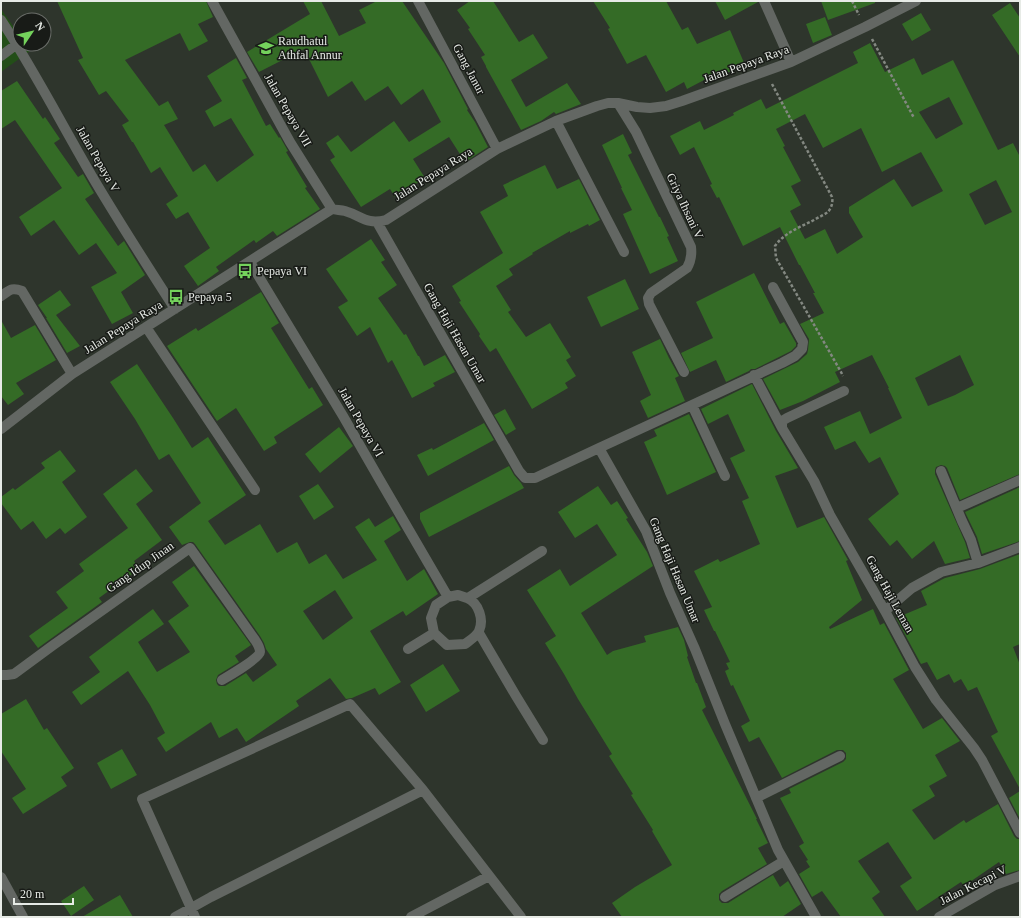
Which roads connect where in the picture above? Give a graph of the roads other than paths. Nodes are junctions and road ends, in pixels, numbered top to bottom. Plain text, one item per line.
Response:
1 (212, 1) edge
2 (418, 1) edge
3 (764, 1) edge
4 (916, 1) edge
5 (1, 20) edge
6 (12, 36) edge
7 (12, 48) edge
8 (22, 52) edge
9 (1, 56) edge
10 (791, 62) junction
11 (618, 103) junction
12 (556, 121) junction
13 (497, 149) junction
14 (332, 209) junction
15 (377, 222) junction
16 (624, 252) dead end
17 (250, 262) junction
18 (773, 288) dead end
19 (1, 296) edge
20 (175, 309) junction
21 (146, 327) junction
22 (684, 372) dead end
23 (72, 374) junction
24 (754, 376) junction
25 (844, 391) road end
26 (692, 405) junction
27 (782, 428) junction
28 (1, 429) edge
29 (599, 448) junction
30 (941, 471) dead end
31 (725, 476) dead end
32 (1020, 480) edge
33 (255, 490) dead end
34 (957, 508) junction
35 (1020, 547) edge
36 (542, 551) dead end
37 (978, 563) junction
38 (448, 597) junction
39 (468, 598) junction
40 (885, 611) junction
41 (434, 633) junction
42 (479, 633) junction
43 (408, 649) dead end
44 (1, 675) edge
45 (222, 680) dead end
46 (543, 740) dead end
47 (840, 756) dead end
48 (423, 790) junction
49 (756, 798) junction
50 (1020, 833) edge
51 (784, 861) junction
52 (489, 876) junction
53 (1020, 876) edge
54 (1, 877) edge
55 (725, 897) dead end
56 (193, 913) edge
57 (23, 917) edge
58 (175, 917) edge
59 (411, 917) edge
60 (521, 917) edge
61 (816, 917) edge
62 (939, 917) edge

1 - 14 street, Jalan Pepaya VII
2 - 13 street, Gang Janur
3 - 10 street
4 - 10 street, Jalan Pepaya Raya
5 - 6 street, Jalan Pepaya V
7 - 9 street
8 - 20 street, Jalan Pepaya V
10 - 11 street, Jalan Pepaya Raya
11 - 12 street, Jalan Pepaya Raya
11 - 22 street, Griya Ihsani V
12 - 13 street, Jalan Pepaya Raya
12 - 16 street
13 - 15 street, Jalan Pepaya Raya
14 - 15 street
14 - 17 street, Jalan Pepaya Raya
15 - 29 street, Gang Haji Hasan Umar
17 - 20 street, Jalan Pepaya Raya
17 - 38 street, Jalan Pepaya VI
18 - 24 street
19 - 23 street
20 - 21 street, Jalan Pepaya Raya
21 - 23 street, Jalan Pepaya Raya
21 - 33 street
23 - 28 street, Jalan Pepaya Raya
24 - 26 street
24 - 27 street, Gang Haji Leman
25 - 27 street
26 - 29 street
26 - 31 street
27 - 40 street, Gang Haji Leman
29 - 49 street, Gang Haji Hasan Umar
30 - 34 street
32 - 34 street
34 - 37 street
35 - 37 street
36 - 39 street
37 - 40 street
38 - 39 street
38 - 41 street
39 - 42 street
40 - 50 street, Gang Haji Leman
41 - 42 street
41 - 43 street
42 - 46 street
44 - 45 street, Gang Idup Jinan
47 - 49 street
48 - 52 street
48 - 56 street
48 - 56 street
49 - 51 street, Gang Haji Hasan Umar
51 - 55 street
51 - 61 street, Gang Haji Hasan Umar
52 - 59 street
52 - 60 street
53 - 62 street, Jalan Kecapi V
54 - 57 street
56 - 58 street

